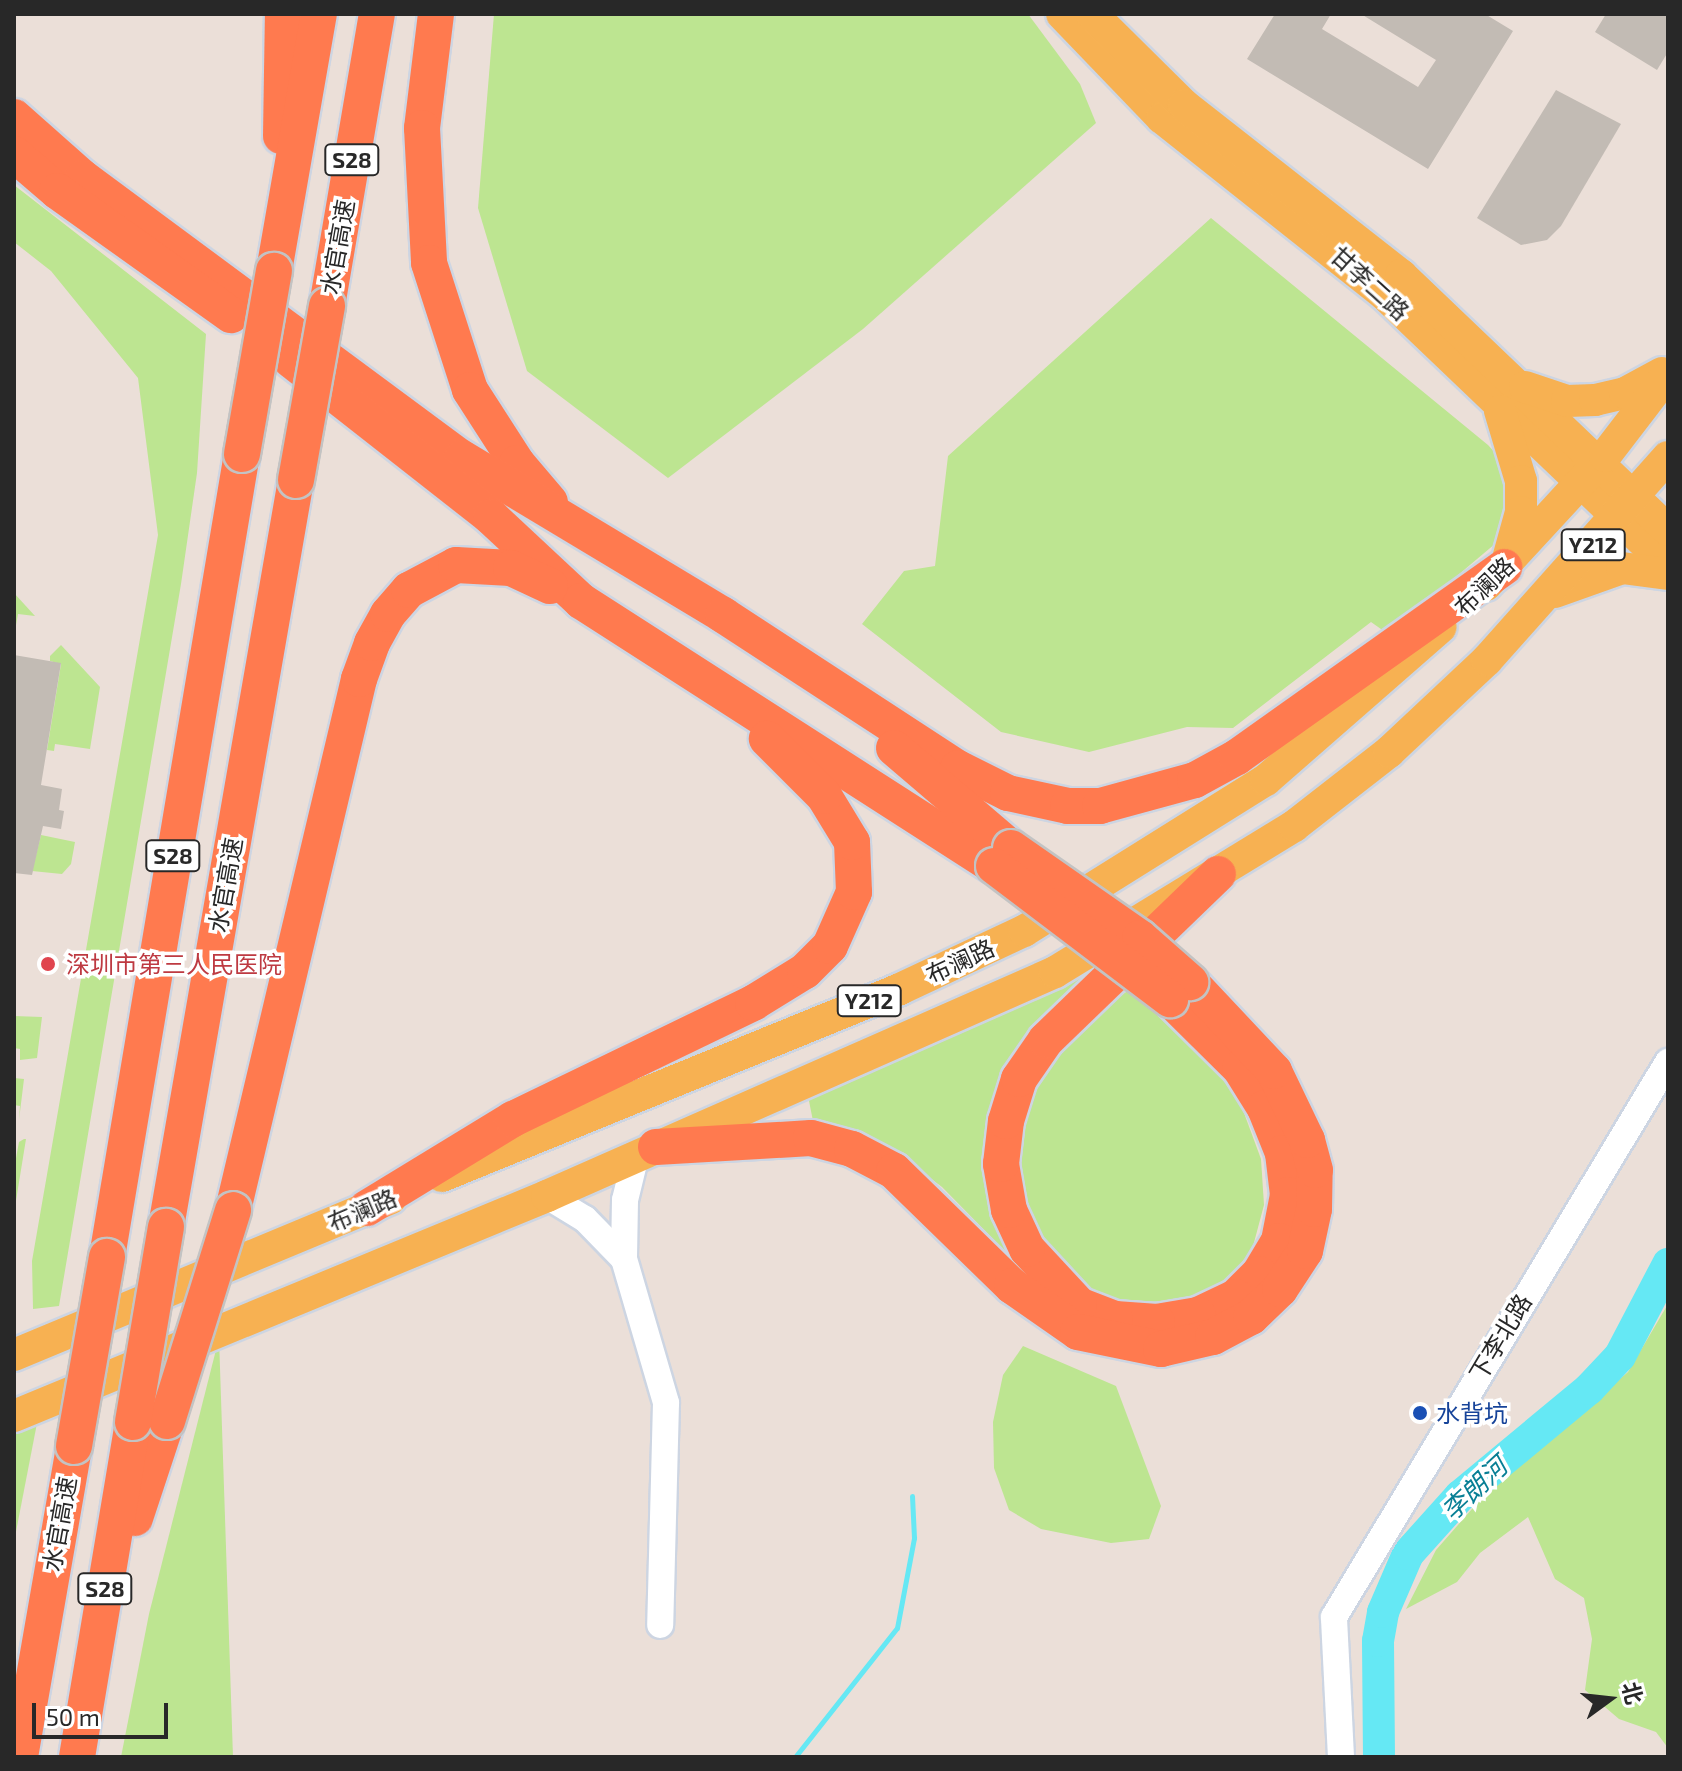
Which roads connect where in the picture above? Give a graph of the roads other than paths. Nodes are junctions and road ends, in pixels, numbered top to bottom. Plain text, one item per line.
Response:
1 (283, 14) edge
2 (319, 14) edge
3 (377, 14) edge
4 (436, 14) edge
5 (1062, 14) edge
6 (1092, 14) edge
7 (14, 117) edge
8 (14, 154) edge
9 (285, 208) junction
10 (1668, 372) edge
11 (1502, 389) junction
12 (1668, 457) edge
13 (1590, 473) junction
14 (1626, 508) junction
15 (1668, 530) edge
16 (601, 544) junction
17 (1668, 565) edge
18 (1504, 567) junction
19 (1668, 574) edge
20 (1542, 600) junction
21 (581, 601) junction
22 (687, 671) junction
23 (823, 684) junction
24 (1002, 857) junction
25 (1218, 874) junction
26 (1180, 990) junction
27 (1668, 1062) edge
28 (646, 1151) junction
29 (547, 1196) junction
30 (367, 1208) junction
31 (624, 1259) junction
32 (14, 1355) edge
33 (14, 1416) edge
34 (150, 1421) junction
35 (660, 1625) dead end
36 (20, 1757) edge
37 (77, 1757) edge
38 (1341, 1757) edge

1 - 9 highway
2 - 9 highway, 水官高速 / S28
3 - 34 highway, 水官高速 / S28, bridge
4 - 16 highway
5 - 11 main road, 甘李二路
6 - 11 main road, 甘李二路
7 - 16 highway
8 - 21 highway
9 - 36 highway, 水官高速 / S28, bridge
10 - 11 main road
10 - 13 main road, 布澜路 / Y212
11 - 13 main road, 甘李二路
11 - 18 main road
12 - 14 main road, 布澜路 / Y212
13 - 14 main road, 甘李二路
13 - 18 main road, 布澜路 / Y212
14 - 15 main road, 甘李二路
14 - 17 main road, 甘李二路
14 - 20 main road, 布澜路 / Y212
16 - 23 highway
18 - 23 highway
18 - 30 main road, 布澜路 / Y212
19 - 20 main road
20 - 25 main road, 布澜路 / Y212
21 - 22 highway
21 - 34 highway, bridge
22 - 24 highway
22 - 30 highway
23 - 24 highway
24 - 26 highway, bridge
25 - 26 highway
25 - 28 main road, 布澜路 / Y212
26 - 28 highway
27 - 38 street, 下李北路
28 - 29 main road, 布澜路 / Y212
28 - 31 street
29 - 31 street
29 - 33 main road, 布澜路 / Y212
30 - 32 main road, 布澜路 / Y212
31 - 35 street
34 - 37 highway

